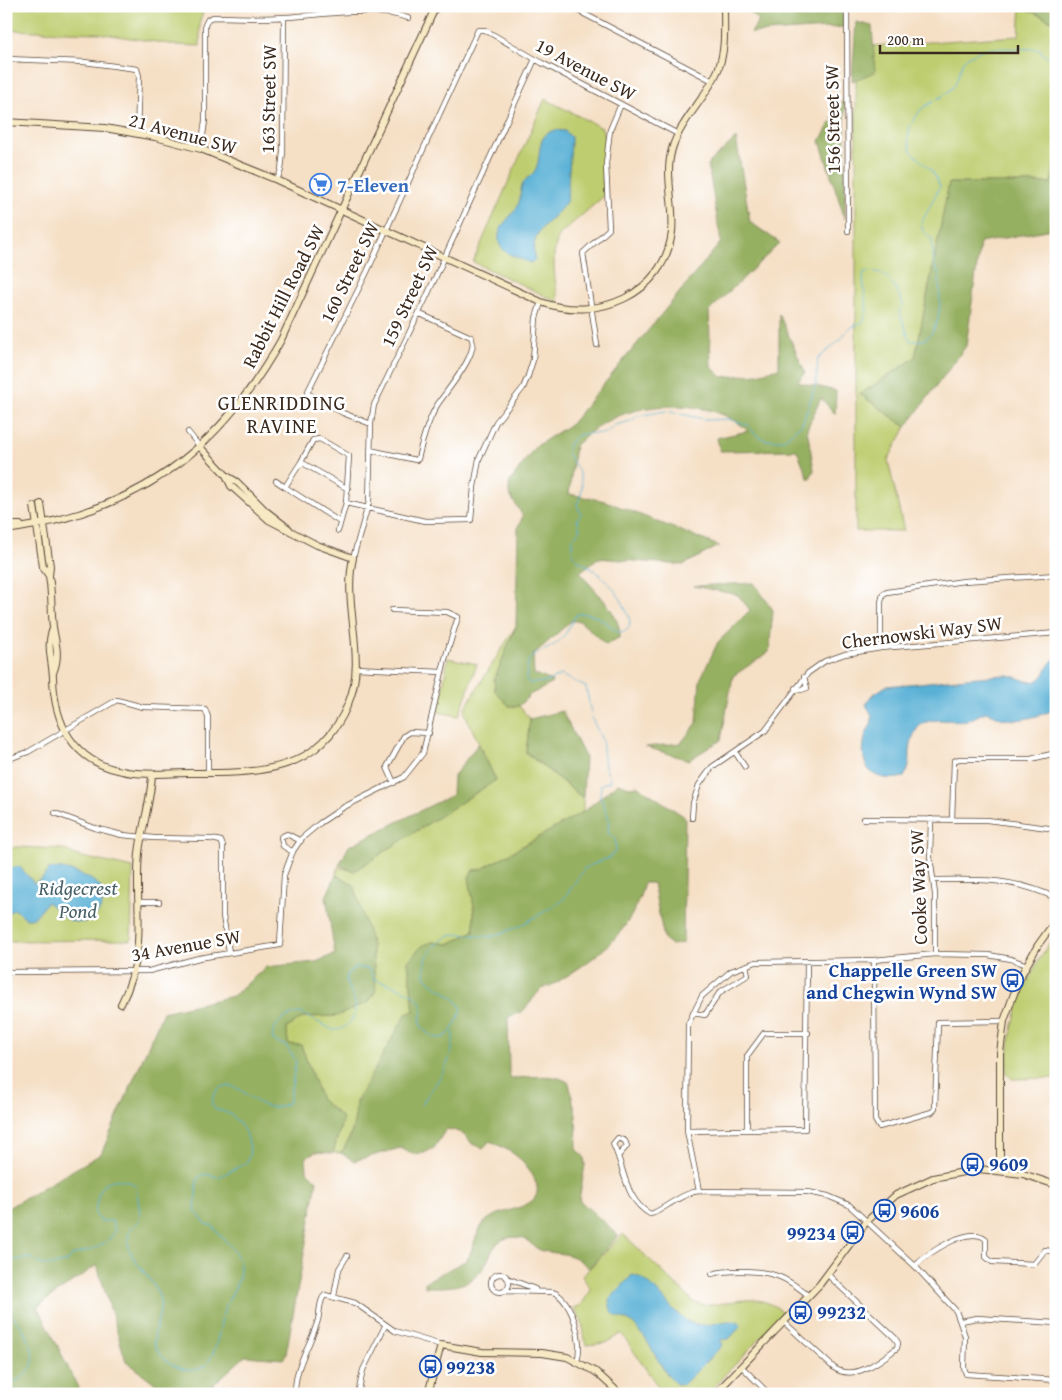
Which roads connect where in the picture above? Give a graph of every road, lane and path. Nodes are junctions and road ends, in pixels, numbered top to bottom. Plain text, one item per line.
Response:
1 (436, 6) edge
2 (569, 6) edge
3 (724, 6) edge
4 (847, 6) edge
5 (284, 18) junction
6 (408, 18) dead end
7 (481, 29) joint
8 (6, 59) edge
9 (535, 59) junction
10 (713, 81) junction
11 (621, 104) junction
12 (6, 122) edge
13 (137, 133) junction
14 (678, 134) junction
15 (200, 149) junction
16 (277, 180) junction
17 (343, 210) junction
18 (386, 231) junction
19 (848, 231) dead end
20 (444, 257) junction
21 (541, 302) junction
22 (592, 309) junction
23 (418, 313) junction
24 (598, 345) dead end
25 (371, 424) junction
26 (188, 432) dead end
27 (200, 447) junction
28 (370, 450) junction
29 (301, 462) junction
30 (276, 481) dead end
31 (285, 487) junction
32 (348, 489) junction
33 (346, 503) junction
34 (367, 508) junction
35 (340, 522) junction
36 (44, 523) junction
37 (6, 524) edge
38 (36, 525) junction
39 (6, 530) edge
40 (338, 530) dead end
41 (353, 558) junction
42 (1056, 575) edge
43 (49, 576) junction
44 (392, 610) dead end
45 (1056, 633) edge
46 (881, 648) junction
47 (356, 668) junction
48 (442, 672) junction
49 (804, 677) junction
50 (795, 688) junction
51 (64, 731) junction
52 (429, 733) junction
53 (735, 752) junction
54 (1056, 753) edge
55 (7, 758) edge
56 (744, 767) dead end
57 (208, 773) junction
58 (152, 774) junction
59 (394, 783) junction
60 (55, 813) dead end
61 (692, 818) dead end
62 (864, 819) dead end
63 (930, 819) junction
64 (952, 819) junction
65 (1056, 829) edge
66 (142, 838) junction
67 (301, 841) junction
68 (293, 852) junction
69 (934, 880) junction
70 (1056, 898) edge
71 (140, 902) junction
72 (159, 902) dead end
73 (1056, 920) edge
74 (229, 952) junction
75 (935, 954) junction
76 (874, 960) junction
77 (807, 962) junction
78 (1027, 965) junction
79 (746, 966) junction
80 (134, 971) junction
81 (6, 972) edge
82 (121, 1004) dead end
83 (693, 1013) junction
84 (1004, 1021) junction
85 (808, 1033) junction
86 (747, 1130) junction
87 (687, 1131) junction
88 (619, 1155) dead end
89 (1000, 1170) junction
90 (1056, 1185) edge
91 (699, 1191) junction
92 (867, 1220) junction
93 (1056, 1252) edge
94 (347, 1256) dead end
95 (915, 1266) junction
96 (712, 1274) dead end
97 (828, 1276) junction
98 (506, 1278) junction
99 (504, 1291) junction
100 (538, 1291) junction
101 (334, 1296) junction
102 (809, 1296) junction
103 (961, 1321) junction
104 (784, 1322) junction
105 (1056, 1323) edge
106 (385, 1326) junction
107 (441, 1345) junction
108 (577, 1361) junction
109 (741, 1366) junction
110 (1056, 1380) edge
111 (295, 1394) edge
112 (358, 1394) edge
113 (428, 1394) edge
114 (620, 1394) edge
115 (715, 1394) edge
116 (769, 1394) edge

1 - 17 street, Rabbit Hill Road SW
2 - 10 street
3 - 10 street, 21 Avenue SW
4 - 19 street, 156 Street SW
5 - 6 street
5 - 15 street
5 - 16 street, 163 Street SW
7 - 9 street, 19 Avenue SW
7 - 18 street, 160 Street SW
8 - 13 street
9 - 11 street, 19 Avenue SW
9 - 20 street, 159 Street SW
10 - 14 street, 21 Avenue SW
11 - 14 street, 19 Avenue SW
11 - 22 street
12 - 13 street, 21 Avenue SW
13 - 15 street, 21 Avenue SW
14 - 22 street, 21 Avenue SW
15 - 16 street, 21 Avenue SW
16 - 17 street, 21 Avenue SW
17 - 18 street, 21 Avenue SW
17 - 27 street, Rabbit Hill Road SW
18 - 20 street, 21 Avenue SW
18 - 25 street, 160 Street SW
20 - 21 street, 21 Avenue SW
20 - 23 street, 159 Street SW
21 - 22 street, 21 Avenue SW
21 - 34 street
22 - 24 street
23 - 25 street, 159 Street SW
23 - 28 street
25 - 28 street, 159 Street SW
26 - 27 street
27 - 36 street, Rabbit Hill Road SW
27 - 41 street
28 - 34 street, 159 Street SW
29 - 31 street
29 - 32 street
29 - 32 street
30 - 31 street
31 - 35 street
32 - 33 street
33 - 34 street
33 - 35 street
34 - 41 street, 159 Street SW
35 - 40 street
36 - 38 street, Rabbit Hill Road SW
36 - 38 street
36 - 43 street
37 - 38 street, Rabbit Hill Road SW
38 - 39 street, Rabbit Hill Road SW
38 - 43 street
41 - 47 street
42 - 46 street
43 - 51 street
44 - 48 street
45 - 46 street, Chernowski Way SW
46 - 49 street, Chernowski Way SW
47 - 48 street
47 - 57 street
48 - 52 street
49 - 50 street, Chernowski Way SW
49 - 50 street
50 - 53 street, Chernowski Way SW
51 - 55 street
51 - 57 street
51 - 58 street
52 - 59 street
52 - 59 street
53 - 56 street
53 - 61 street, Chernowski Way SW
54 - 64 street
57 - 58 street
58 - 66 street
59 - 67 street
60 - 66 street
62 - 63 street
63 - 64 street
63 - 69 street, Cooke Way SW
64 - 65 street
66 - 71 street
66 - 74 street
67 - 68 street
67 - 68 street
68 - 74 street, 34 Avenue SW
69 - 70 street
69 - 75 street, Cooke Way SW
71 - 72 street
71 - 80 street
73 - 78 street
74 - 80 street, 34 Avenue SW
75 - 76 street
75 - 78 street
76 - 77 street
76 - 84 street
77 - 79 street
77 - 85 street
78 - 84 street
79 - 83 street
79 - 83 street
80 - 81 street, 34 Avenue SW
80 - 82 street
83 - 87 street
84 - 89 street
85 - 86 street
85 - 86 street
86 - 87 street
87 - 91 street
88 - 91 street
89 - 90 street
89 - 92 street
91 - 92 street
92 - 95 street
92 - 97 street
93 - 95 street
94 - 101 street
95 - 103 street
96 - 102 street
97 - 102 street
97 - 104 street
98 - 99 street
98 - 99 street
98 - 100 street
99 - 100 street
100 - 108 street
101 - 106 street
101 - 111 street
102 - 104 street
103 - 105 street
103 - 110 street
104 - 109 street
106 - 107 street
106 - 112 street
107 - 108 street
107 - 113 street
108 - 114 street
109 - 115 street
109 - 116 street

